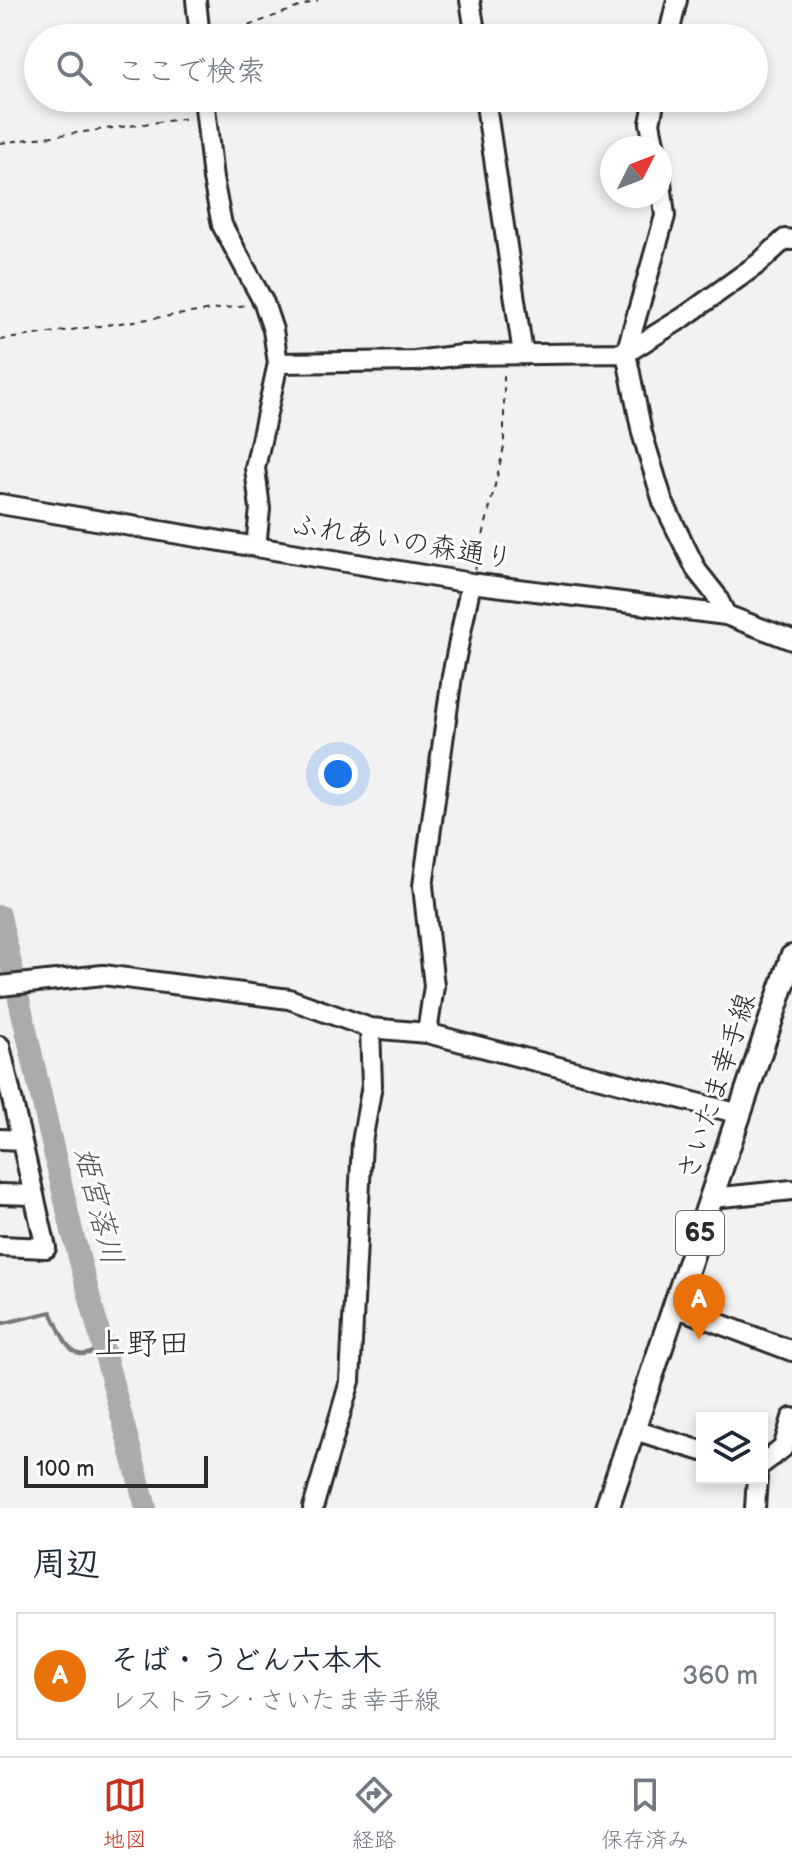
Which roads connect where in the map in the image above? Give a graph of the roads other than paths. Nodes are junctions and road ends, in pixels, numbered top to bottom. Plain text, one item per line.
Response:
1 (196, 0) edge
2 (470, 0) edge
3 (677, 0) edge
4 (199, 24) edge
5 (474, 24) edge
6 (671, 24) edge
7 (206, 112) edge
8 (487, 112) edge
9 (652, 112) edge
10 (653, 136) edge
11 (664, 208) edge
12 (792, 240) edge
13 (626, 353) junction
14 (514, 354) junction
15 (278, 363) junction
16 (0, 504) edge
17 (256, 547) junction
18 (471, 583) junction
19 (726, 615) junction
20 (792, 640) edge
21 (792, 957) edge
22 (0, 986) edge
23 (370, 1028) junction
24 (427, 1033) junction
25 (0, 1046) edge
26 (4, 1084) edge
27 (740, 1114) junction
28 (0, 1139) edge
29 (21, 1140) junction
30 (792, 1190) edge
31 (0, 1194) edge
32 (34, 1195) junction
33 (712, 1198) junction
34 (0, 1246) edge
35 (675, 1307) junction
36 (792, 1351) edge
37 (792, 1418) edge
38 (634, 1430) junction
39 (696, 1449) edge
40 (768, 1459) edge
41 (757, 1484) edge
42 (313, 1508) edge
43 (607, 1508) edge
44 (755, 1508) edge

1 - 4 street
2 - 5 street
3 - 6 street
7 - 15 street
8 - 14 street
9 - 10 street
11 - 13 street
12 - 13 street
13 - 14 street
13 - 19 street
14 - 15 street
15 - 17 street
16 - 17 street, ふれあいの森通り
17 - 18 street, ふれあいの森通り
18 - 19 street, ふれあいの森通り
18 - 24 street
19 - 20 street, ふれあいの森通り
21 - 27 main road, さいたま幸手線 / 65
22 - 23 street
23 - 24 street
23 - 42 street
24 - 27 street
25 - 26 street
26 - 29 street
27 - 33 main road, さいたま幸手線 / 65
28 - 29 street
29 - 32 street
30 - 33 street
31 - 32 street
32 - 34 street
33 - 35 main road, さいたま幸手線 / 65
35 - 36 street
35 - 38 main road, さいたま幸手線 / 65
37 - 40 street
38 - 39 street
38 - 43 main road, さいたま幸手線 / 65
41 - 44 street

